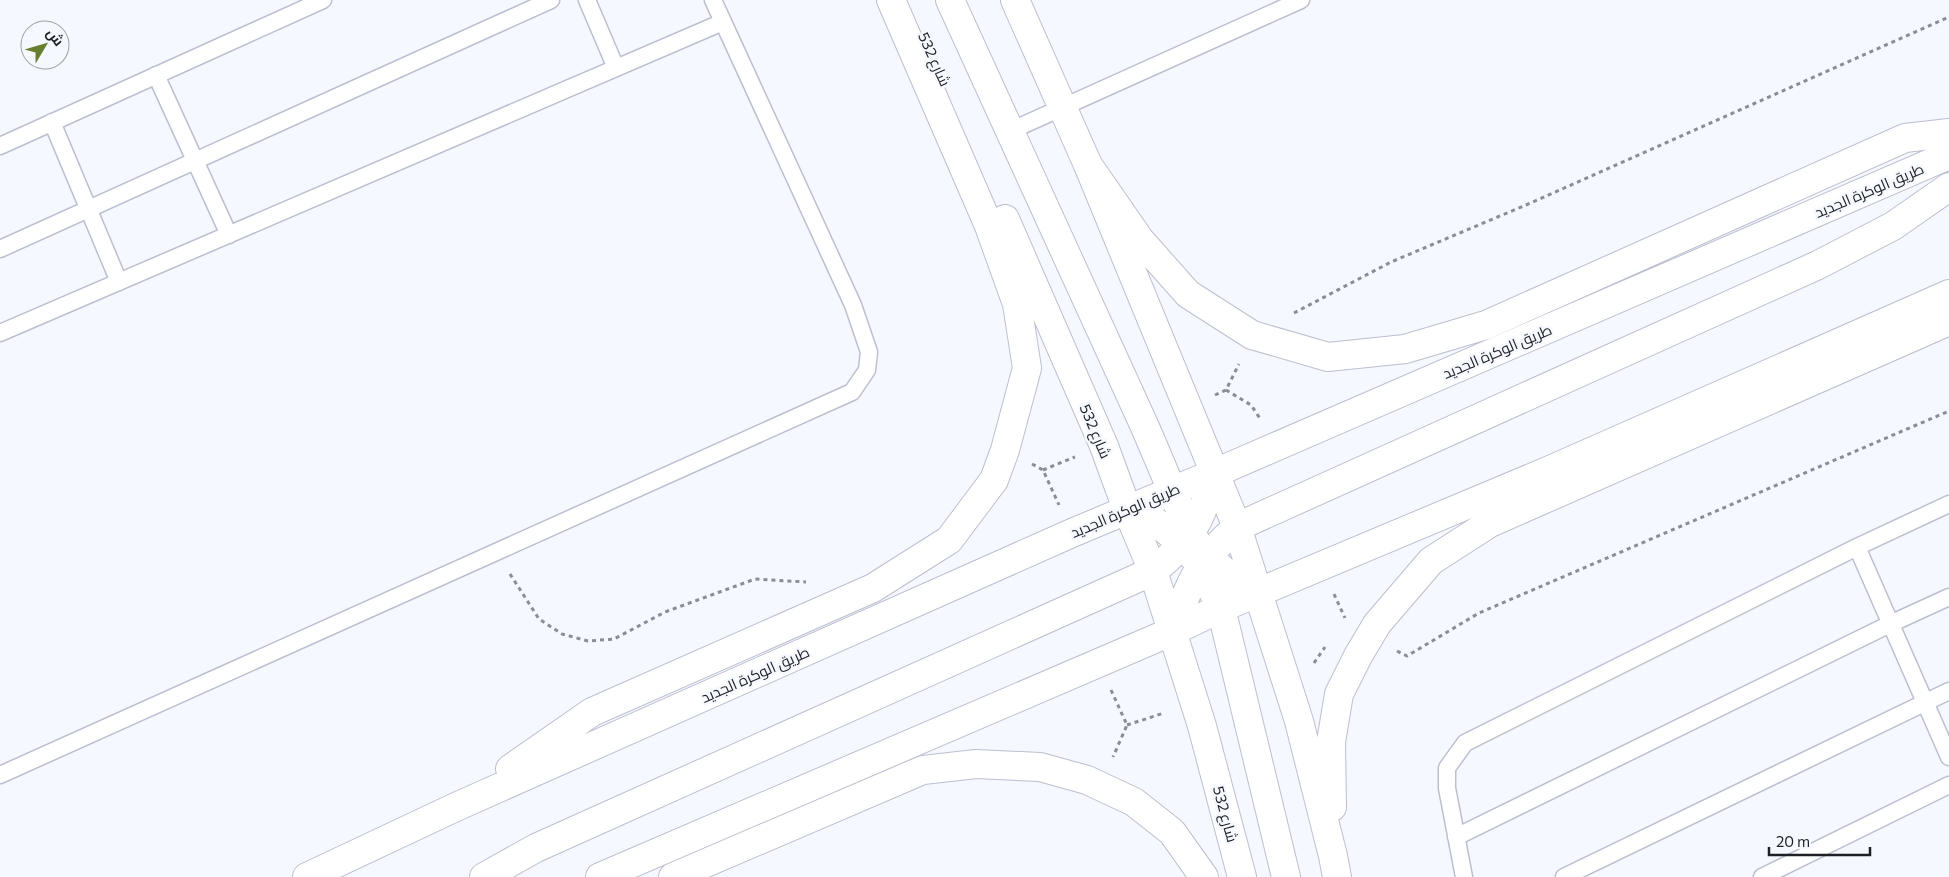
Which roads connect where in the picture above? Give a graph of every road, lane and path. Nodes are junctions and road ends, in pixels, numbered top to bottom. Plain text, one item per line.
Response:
1 (323, 0) edge
2 (551, 0) edge
3 (587, 0) edge
4 (713, 0) edge
5 (891, 0) edge
6 (909, 0) edge
7 (950, 0) edge
8 (1015, 0) edge
9 (1301, 0) edge
10 (1949, 17) edge
11 (723, 22) junction
12 (616, 68) junction
13 (156, 76) junction
14 (1062, 107) junction
15 (52, 122) junction
16 (1010, 132) junction
17 (1949, 133) edge
18 (0, 146) edge
19 (1949, 155) edge
20 (194, 162) junction
21 (1088, 165) junction
22 (1949, 187) edge
23 (88, 209) junction
24 (229, 235) junction
25 (0, 249) edge
26 (119, 282) junction
27 (1949, 294) edge
28 (1949, 321) edge
29 (0, 333) edge
30 (1252, 335) junction
31 (1226, 390) junction
32 (1187, 408) junction
33 (1949, 410) edge
34 (1279, 445) junction
35 (1043, 470) dead end
36 (1215, 473) junction
37 (1172, 490) junction
38 (1949, 504) edge
39 (1127, 509) junction
40 (1237, 527) junction
41 (1072, 533) junction
42 (1857, 547) junction
43 (1195, 550) junction
44 (496, 552) junction
45 (1153, 571) junction
46 (808, 582) dead end
47 (1259, 592) junction
48 (1949, 597) edge
49 (1221, 608) junction
50 (1890, 624) junction
51 (1173, 630) junction
52 (1370, 637) junction
53 (1099, 662) junction
54 (1949, 691) edge
55 (1195, 702) junction
56 (1925, 702) junction
57 (1127, 725) junction
58 (1949, 757) edge
59 (0, 775) edge
60 (1949, 785) edge
61 (1100, 786) junction
62 (458, 806) junction
63 (1456, 837) junction
64 (1335, 866) edge
65 (307, 877) edge
66 (484, 877) edge
67 (600, 877) edge
68 (673, 877) edge
69 (1204, 877) edge
70 (1242, 877) edge
71 (1286, 877) edge
72 (1464, 877) edge
73 (1564, 877) edge
74 (1762, 877) edge

1 - 13 lane
2 - 20 lane
3 - 12 lane
4 - 11 lane
5 - 62 street
6 - 39 street, شارع 532
7 - 16 street
8 - 14 street
9 - 14 lane
10 - 30 path
11 - 12 lane
11 - 44 lane
12 - 24 lane
13 - 15 lane
13 - 20 lane
14 - 16 lane
14 - 21 street
15 - 18 lane
15 - 23 lane
16 - 37 street
17 - 30 street
19 - 34 street, طريق الوكرة الجديد
20 - 23 lane
20 - 24 lane
21 - 30 street
21 - 32 street
22 - 40 street
23 - 25 lane
23 - 26 lane
24 - 26 lane
26 - 29 lane
27 - 47 street
28 - 52 street
30 - 31 path
31 - 32 path
31 - 34 path
32 - 36 street
33 - 52 path
34 - 36 street, طريق الوكرة الجديد
35 - 41 path
36 - 37 street, طريق الوكرة الجديد
36 - 40 street
36 - 43 street
37 - 39 street, طريق الوكرة الجديد
37 - 43 street
38 - 42 lane
39 - 41 street, طريق الوكرة الجديد
39 - 43 street
39 - 45 street, شارع 532
40 - 43 street
40 - 47 street
41 - 62 street, طريق الوكرة الجديد
42 - 50 lane
42 - 63 lane
43 - 45 street
43 - 47 street
43 - 49 street
43 - 51 street
44 - 46 path
44 - 59 lane
45 - 51 street, شارع 532
45 - 66 street
47 - 49 street
47 - 64 street
48 - 50 lane
49 - 51 street
49 - 71 street
50 - 56 lane
50 - 63 lane
51 - 53 street
51 - 55 street, شارع 532
52 - 64 street
53 - 57 path
53 - 67 street
54 - 56 lane
55 - 57 path
55 - 70 street, شارع 532
56 - 58 lane
56 - 73 lane
57 - 61 path
60 - 74 lane
61 - 68 street
61 - 69 street
62 - 65 street, طريق الوكرة الجديد
63 - 72 lane

